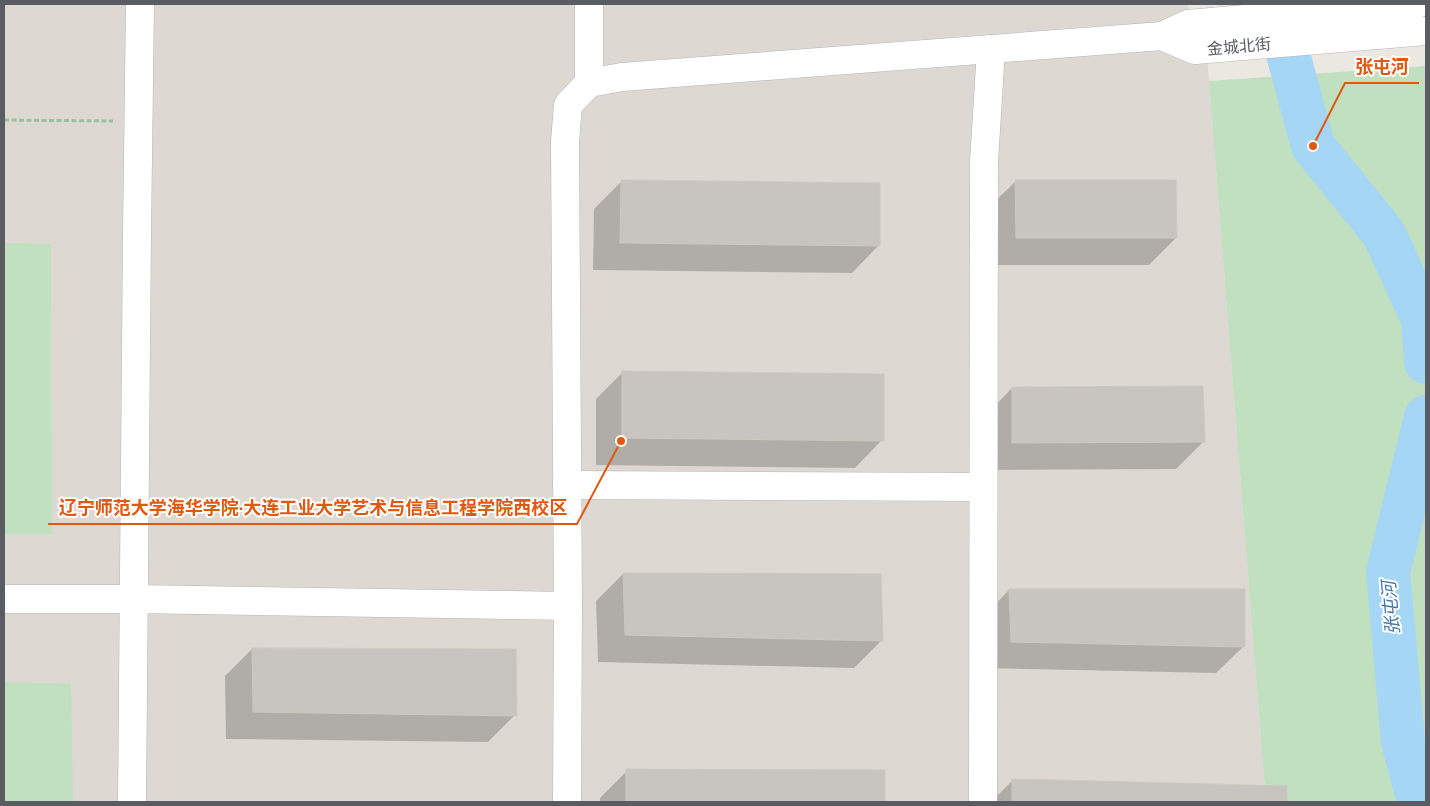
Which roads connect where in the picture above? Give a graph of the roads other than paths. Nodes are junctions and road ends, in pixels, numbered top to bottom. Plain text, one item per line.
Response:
1 (140, 4) edge
2 (589, 4) edge
3 (1406, 5) edge
4 (1426, 31) edge
5 (1162, 36) junction
6 (991, 49) junction
7 (589, 83) junction
8 (568, 485) junction
9 (983, 487) junction
10 (4, 599) edge
11 (133, 599) junction
12 (568, 606) junction
13 (132, 802) edge
14 (567, 802) edge
15 (983, 802) edge

1 - 11 street
2 - 7 street
3 - 5 street, 金城北街
4 - 5 street, 金城北街
5 - 6 street
6 - 7 street
6 - 9 street
7 - 8 street
8 - 9 street
8 - 12 street
9 - 15 street
10 - 11 street
11 - 12 street
11 - 13 street
12 - 14 street

